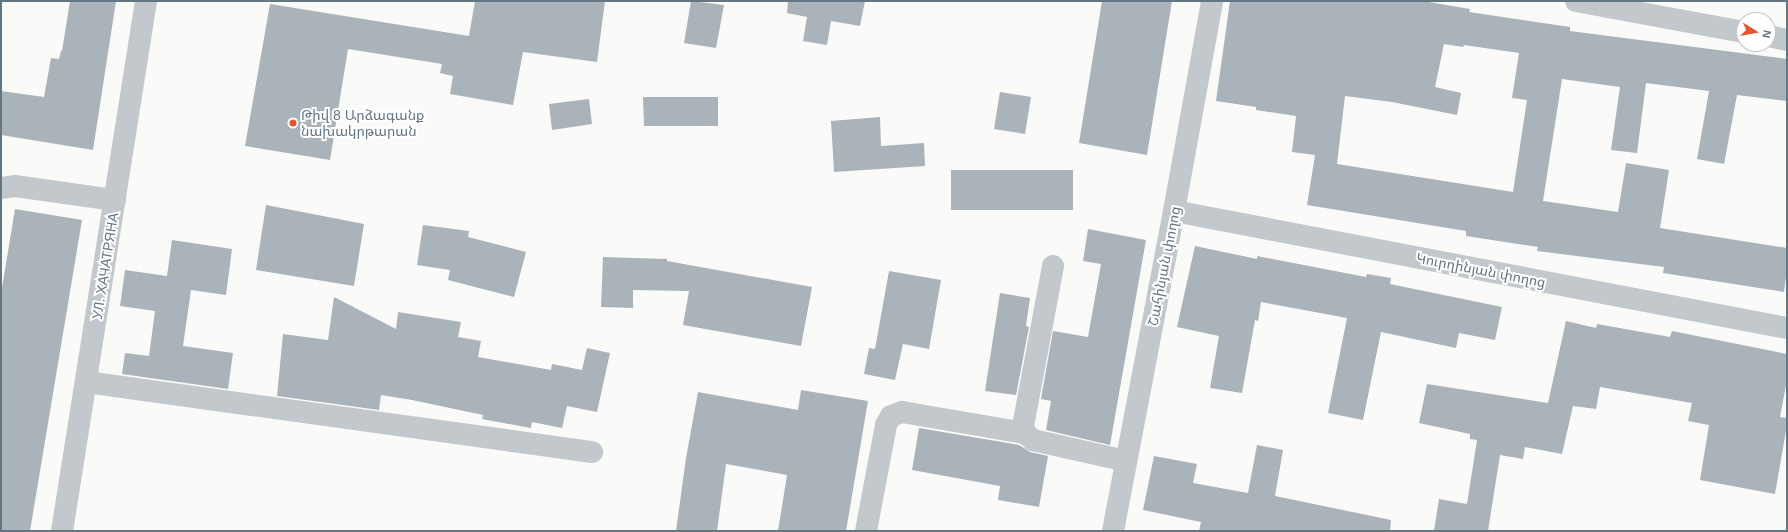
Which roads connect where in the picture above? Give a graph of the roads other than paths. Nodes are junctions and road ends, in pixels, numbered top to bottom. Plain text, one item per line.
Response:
1 (146, 1) edge
2 (1212, 1) edge
3 (1576, 1) edge
4 (1736, 31) edge
5 (1776, 38) edge
6 (1787, 40) edge
7 (1, 188) edge
8 (115, 200) junction
9 (1174, 211) junction
10 (1053, 266) dead end
11 (1787, 328) edge
12 (86, 382) junction
13 (1025, 433) junction
14 (592, 452) dead end
15 (1126, 461) junction
16 (62, 531) edge
17 (866, 531) edge
18 (1112, 531) edge

1 - 8 street, УЛ. ХАЧАТРЯНА
2 - 9 street, Շահինյան փողոց
3 - 4 street
5 - 6 street
7 - 8 street
8 - 12 street, УЛ. ХАЧАТРЯНА
9 - 11 street, Կուրղինյան փողոց
9 - 15 street, Շահինյան փողոց
10 - 13 street
12 - 14 street
12 - 16 street, УЛ. ХАЧАТРЯНА
13 - 15 street
13 - 17 street
15 - 18 street, Շահինյան փողոց

